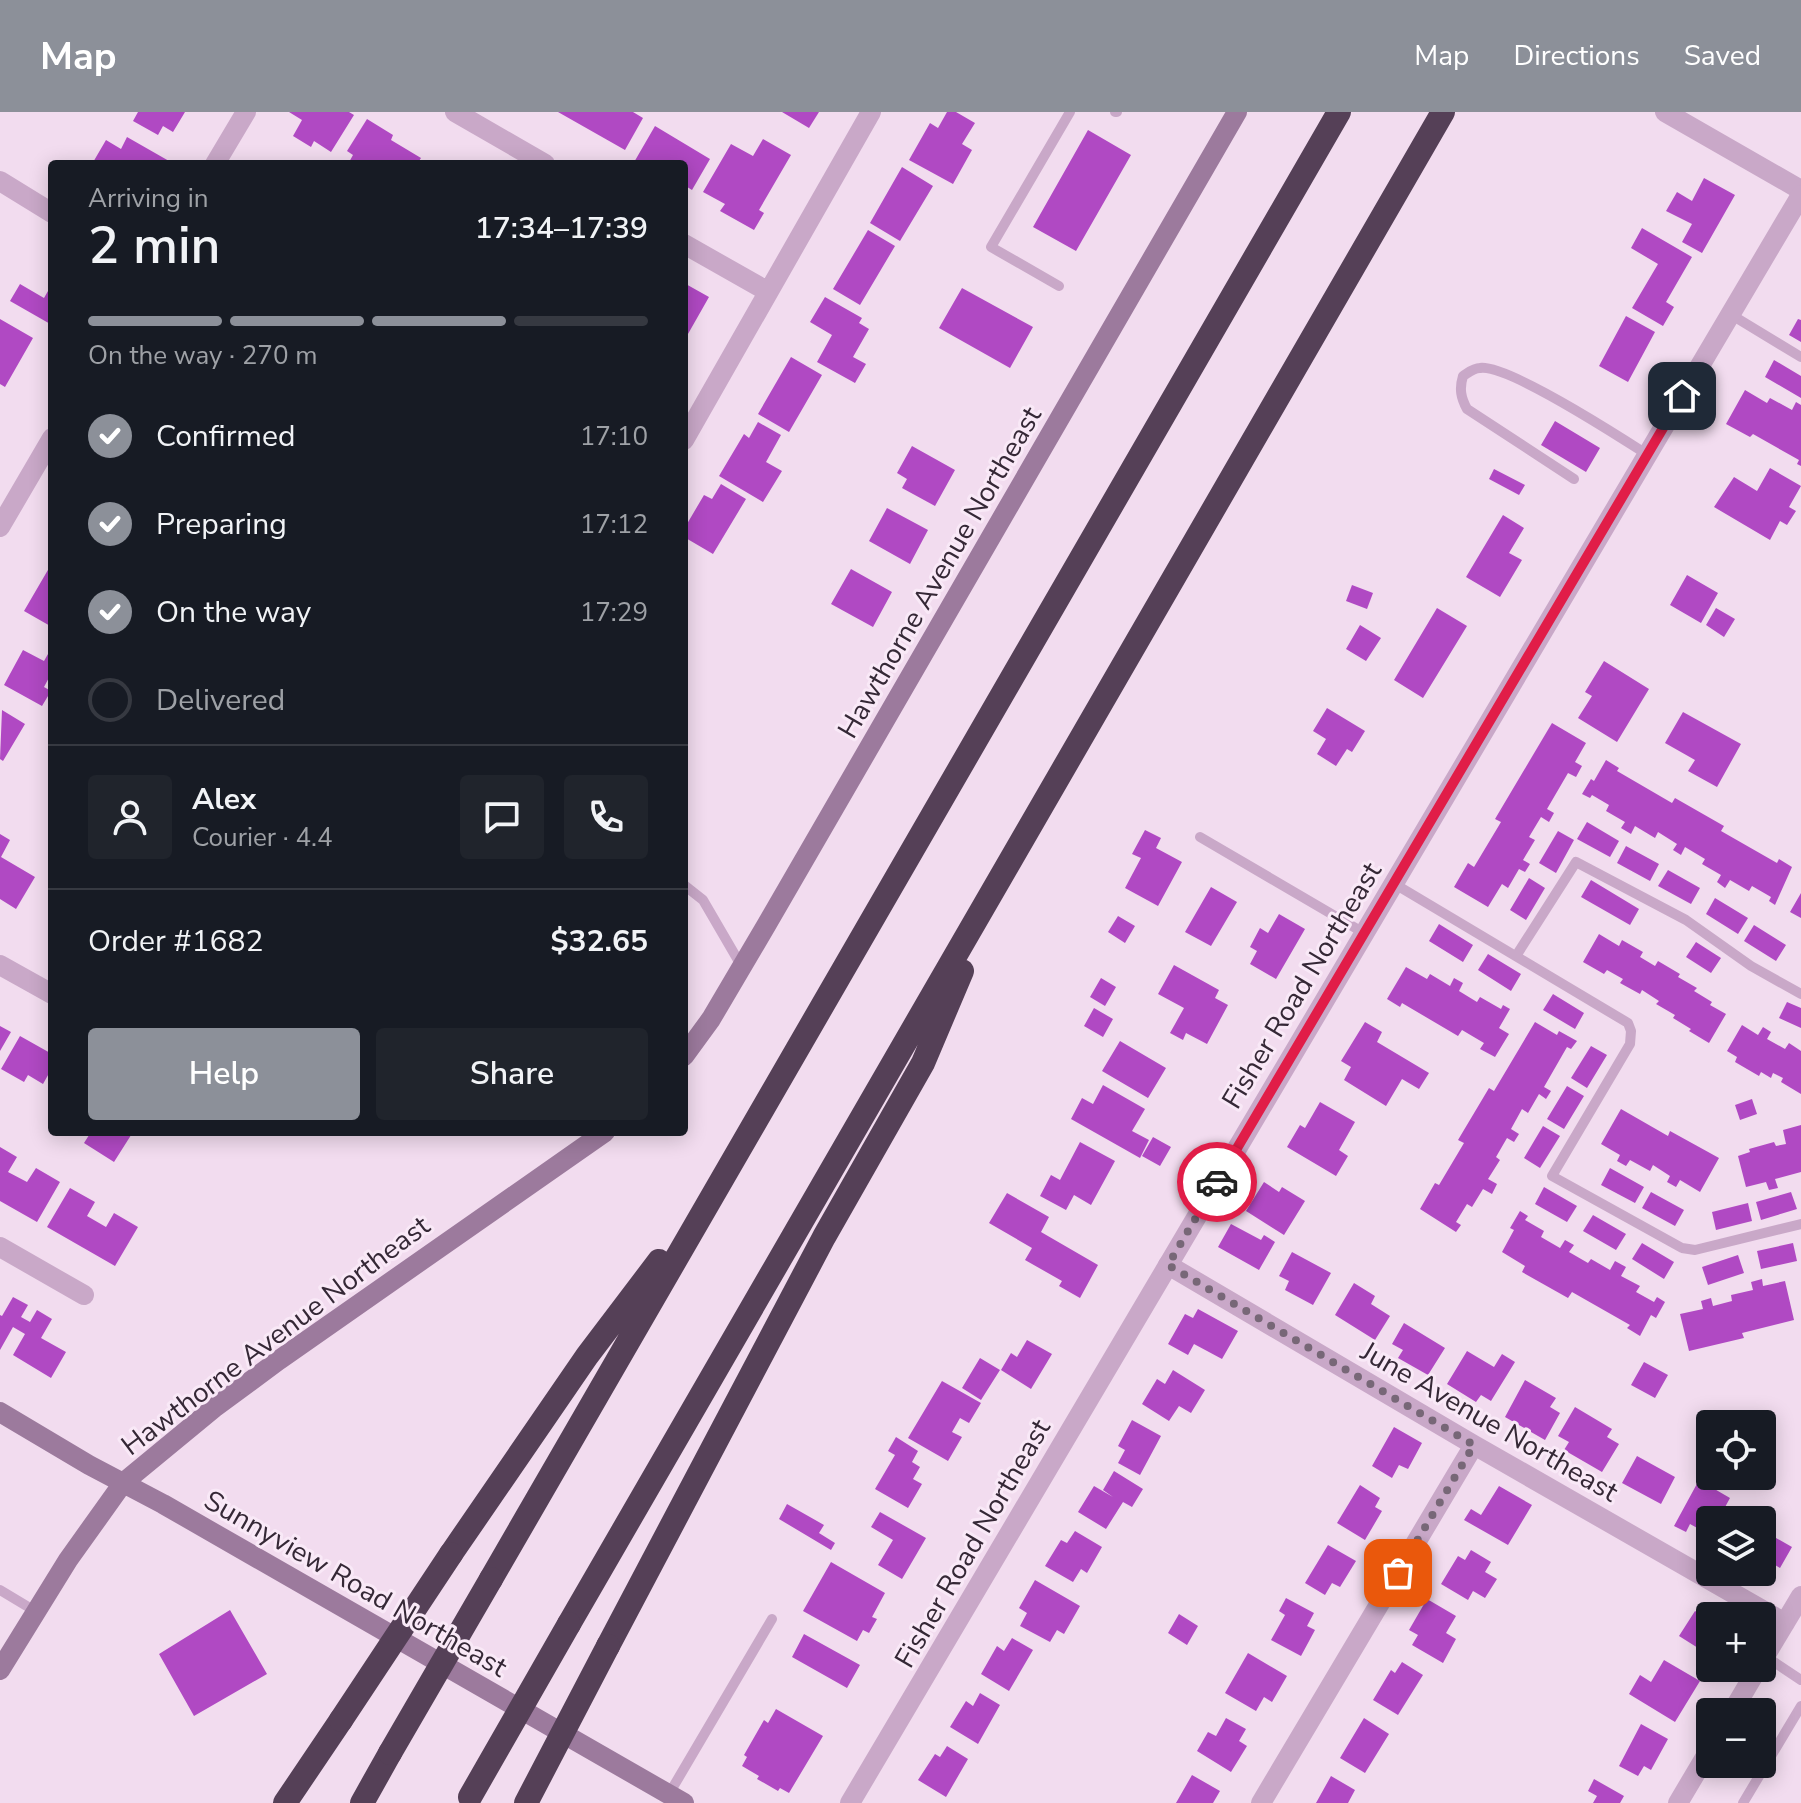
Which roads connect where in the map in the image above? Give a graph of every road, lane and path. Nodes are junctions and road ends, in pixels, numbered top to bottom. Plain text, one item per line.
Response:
1 (246, 112) edge
2 (455, 112) edge
3 (871, 112) edge
4 (1070, 112) edge
5 (1237, 112) edge
6 (1339, 112) edge
7 (1443, 112) edge
8 (1665, 112) edge
9 (217, 160) edge
10 (538, 160) edge
11 (0, 181) edge
12 (1801, 193) edge
13 (48, 211) edge
14 (688, 246) edge
15 (1059, 286) dead end
16 (767, 291) junction
17 (1730, 314) junction
18 (1801, 357) edge
19 (688, 433) edge
20 (48, 445) edge
21 (1648, 455) junction
22 (1574, 479) dead end
23 (0, 527) edge
24 (1200, 837) dead end
25 (1005, 870) junction
26 (1393, 883) junction
27 (688, 888) edge
28 (1364, 933) junction
29 (1516, 956) junction
30 (0, 965) edge
31 (742, 967) junction
32 (48, 992) edge
33 (1801, 994) edge
34 (688, 1051) edge
35 (599, 1136) edge
36 (721, 1180) junction
37 (1801, 1224) edge
38 (0, 1247) edge
39 (1168, 1265) junction
40 (84, 1295) dead end
41 (0, 1412) edge
42 (1474, 1445) junction
43 (123, 1483) junction
44 (0, 1590) edge
45 (1801, 1596) edge
46 (35, 1611) junction
47 (772, 1619) dead end
48 (1785, 1623) junction
49 (1776, 1638) edge
50 (1776, 1668) edge
51 (0, 1670) edge
52 (1801, 1680) edge
53 (1801, 1706) edge
54 (1696, 1773) edge
55 (676, 1799) edge
56 (468, 1800) edge
57 (285, 1803) edge
58 (362, 1803) edge
59 (526, 1803) edge
60 (850, 1803) edge
61 (1261, 1803) edge
62 (1678, 1803) edge
63 (1743, 1803) edge

1 - 9 street
2 - 10 street
3 - 16 street
4 - 15 lane
5 - 31 main road, Hawthorne Avenue Northeast
6 - 36 highway
7 - 25 highway
8 - 12 street
11 - 13 street
12 - 17 street, Fisher Road Northeast
14 - 16 street
16 - 19 street
17 - 18 lane
17 - 21 street, Fisher Road Northeast
20 - 23 street
21 - 22 lane
21 - 26 street, Fisher Road Northeast
24 - 28 lane
25 - 56 highway, bridge
25 - 59 highway, bridge
26 - 28 street, Fisher Road Northeast
26 - 29 lane
27 - 31 lane
28 - 39 street, Fisher Road Northeast
29 - 33 lane
29 - 37 lane
30 - 32 street
31 - 34 main road, Hawthorne Avenue Northeast
35 - 43 main road, Hawthorne Avenue Northeast
36 - 57 highway, bridge
36 - 58 highway, bridge
38 - 40 street
39 - 42 street, June Avenue Northeast
39 - 60 street, Fisher Road Northeast
41 - 43 main road, Sunnyview Road Northeast
42 - 48 street, June Avenue Northeast
42 - 61 street
43 - 46 main road, Hawthorne Avenue Northeast
43 - 55 main road, Sunnyview Road Northeast
44 - 46 lane
45 - 48 street
46 - 51 main road, Hawthorne Avenue Northeast
47 - 55 lane
48 - 49 street
50 - 52 lane
53 - 63 lane
54 - 62 street

